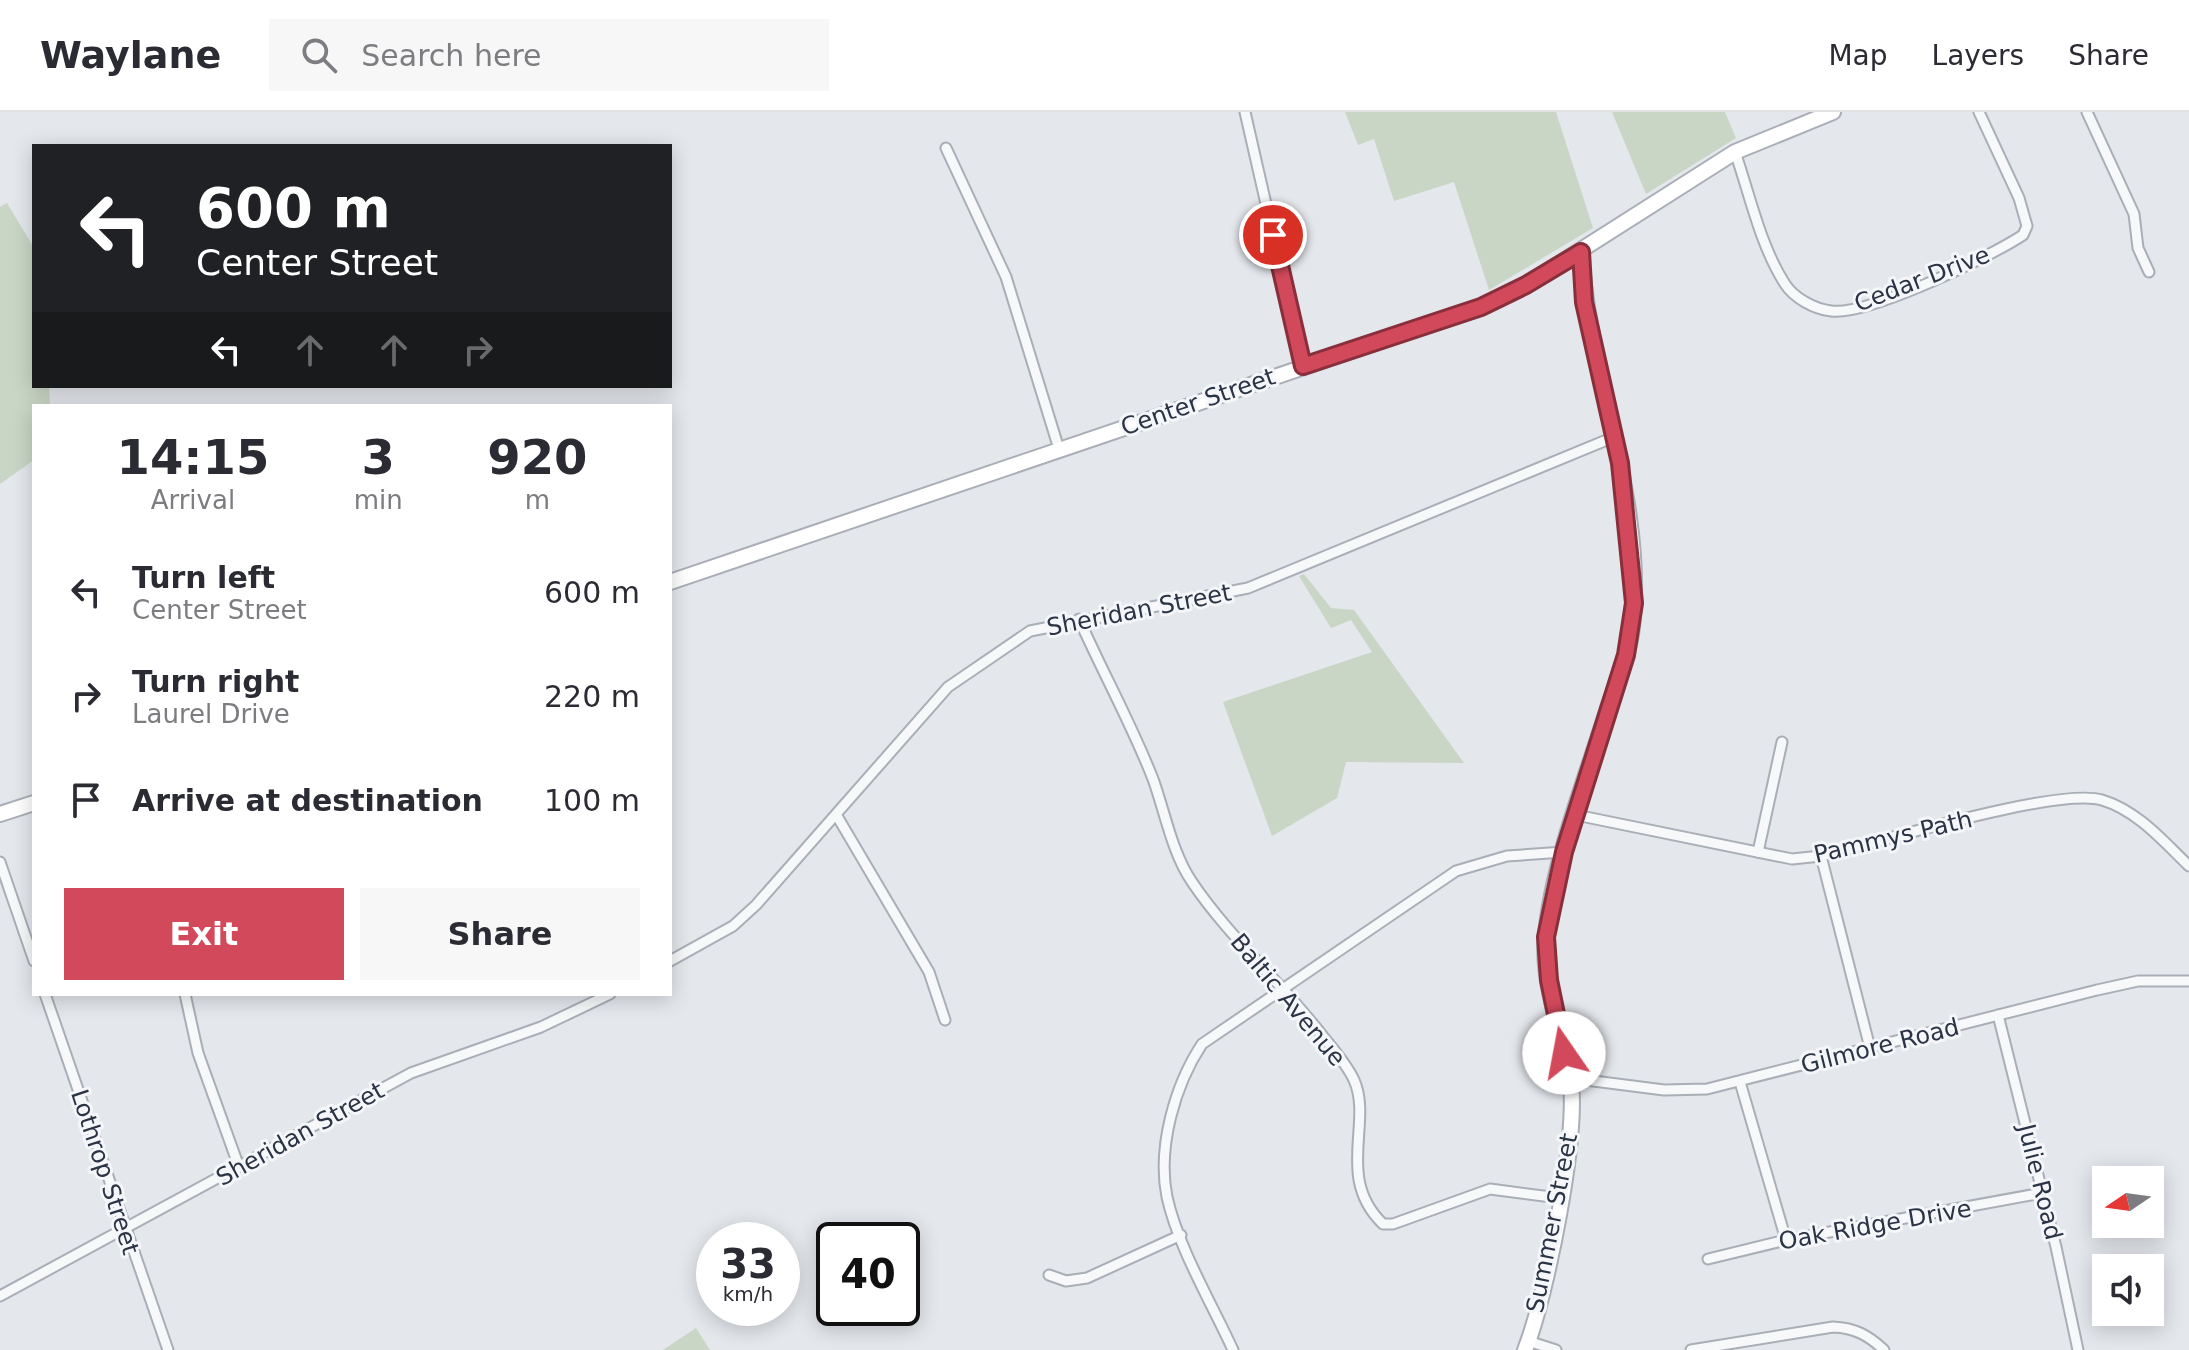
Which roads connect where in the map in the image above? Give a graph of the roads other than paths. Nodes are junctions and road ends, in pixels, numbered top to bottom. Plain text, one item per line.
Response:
1 (1245, 112) edge
2 (1979, 112) edge
3 (2087, 112) edge
4 (1829, 113) edge
5 (946, 148) dead end
6 (1735, 152) junction
7 (1581, 252) junction
8 (2149, 272) dead end
9 (1303, 366) junction
10 (1614, 437) junction
11 (1059, 449) junction
12 (672, 581) edge
13 (1079, 619) junction
14 (1782, 742) dead end
15 (32, 804) edge
16 (0, 814) edge
17 (1576, 815) junction
18 (837, 816) junction
19 (1564, 852) junction
20 (1758, 852) junction
21 (1821, 856) junction
22 (0, 862) edge
23 (2189, 866) edge
24 (32, 955) edge
25 (672, 960) edge
26 (2189, 981) edge
27 (1284, 989) junction
28 (46, 996) edge
29 (185, 996) edge
30 (606, 996) edge
31 (1998, 1015) junction
32 (945, 1020) dead end
33 (1870, 1048) junction
34 (1570, 1078) junction
35 (1740, 1082) junction
36 (239, 1167) junction
37 (2042, 1193) junction
38 (1559, 1198) junction
39 (125, 1229) junction
40 (1181, 1235) junction
41 (1786, 1240) junction
42 (1708, 1259) dead end
43 (1049, 1275) dead end
44 (0, 1296) edge
45 (1527, 1346) edge
46 (168, 1350) edge
47 (1233, 1350) edge
48 (1556, 1350) edge
49 (1691, 1350) edge
50 (1884, 1350) edge
51 (2078, 1350) edge

1 - 9 street
2 - 6 street, Cedar Drive
3 - 8 street
4 - 6 main road, Center Street
5 - 11 street
6 - 7 main road, Center Street
7 - 9 main road, Center Street
7 - 10 main road, Summer Street
9 - 11 main road, Center Street
10 - 13 street, Sheridan Street
10 - 17 main road, Summer Street
11 - 12 main road, Center Street
13 - 18 street, Sheridan Street
13 - 27 street, Baltic Avenue
14 - 20 street
15 - 16 main road
17 - 19 main road, Summer Street
17 - 20 street, Pammys Path
18 - 25 street, Sheridan Street
18 - 32 street
19 - 27 street
19 - 34 main road, Summer Street
20 - 21 street, Pammys Path
21 - 23 street, Pammys Path
21 - 33 street
22 - 24 street
26 - 31 street, Gilmore Road
27 - 38 street, Baltic Avenue
27 - 40 street
28 - 39 street, Lothrop Street
29 - 36 street
30 - 36 street, Sheridan Street
31 - 33 street, Gilmore Road
31 - 37 street, Julie Road
33 - 35 street, Gilmore Road
34 - 35 street, Gilmore Road
34 - 38 main road, Summer Street
35 - 41 street
36 - 39 street, Sheridan Street
37 - 41 street, Oak Ridge Drive
37 - 51 street, Julie Road
38 - 45 main road, Summer Street
39 - 44 street, Sheridan Street
39 - 46 street, Lothrop Street
40 - 43 street
40 - 47 street
41 - 42 street, Oak Ridge Drive
45 - 48 street
49 - 50 street

